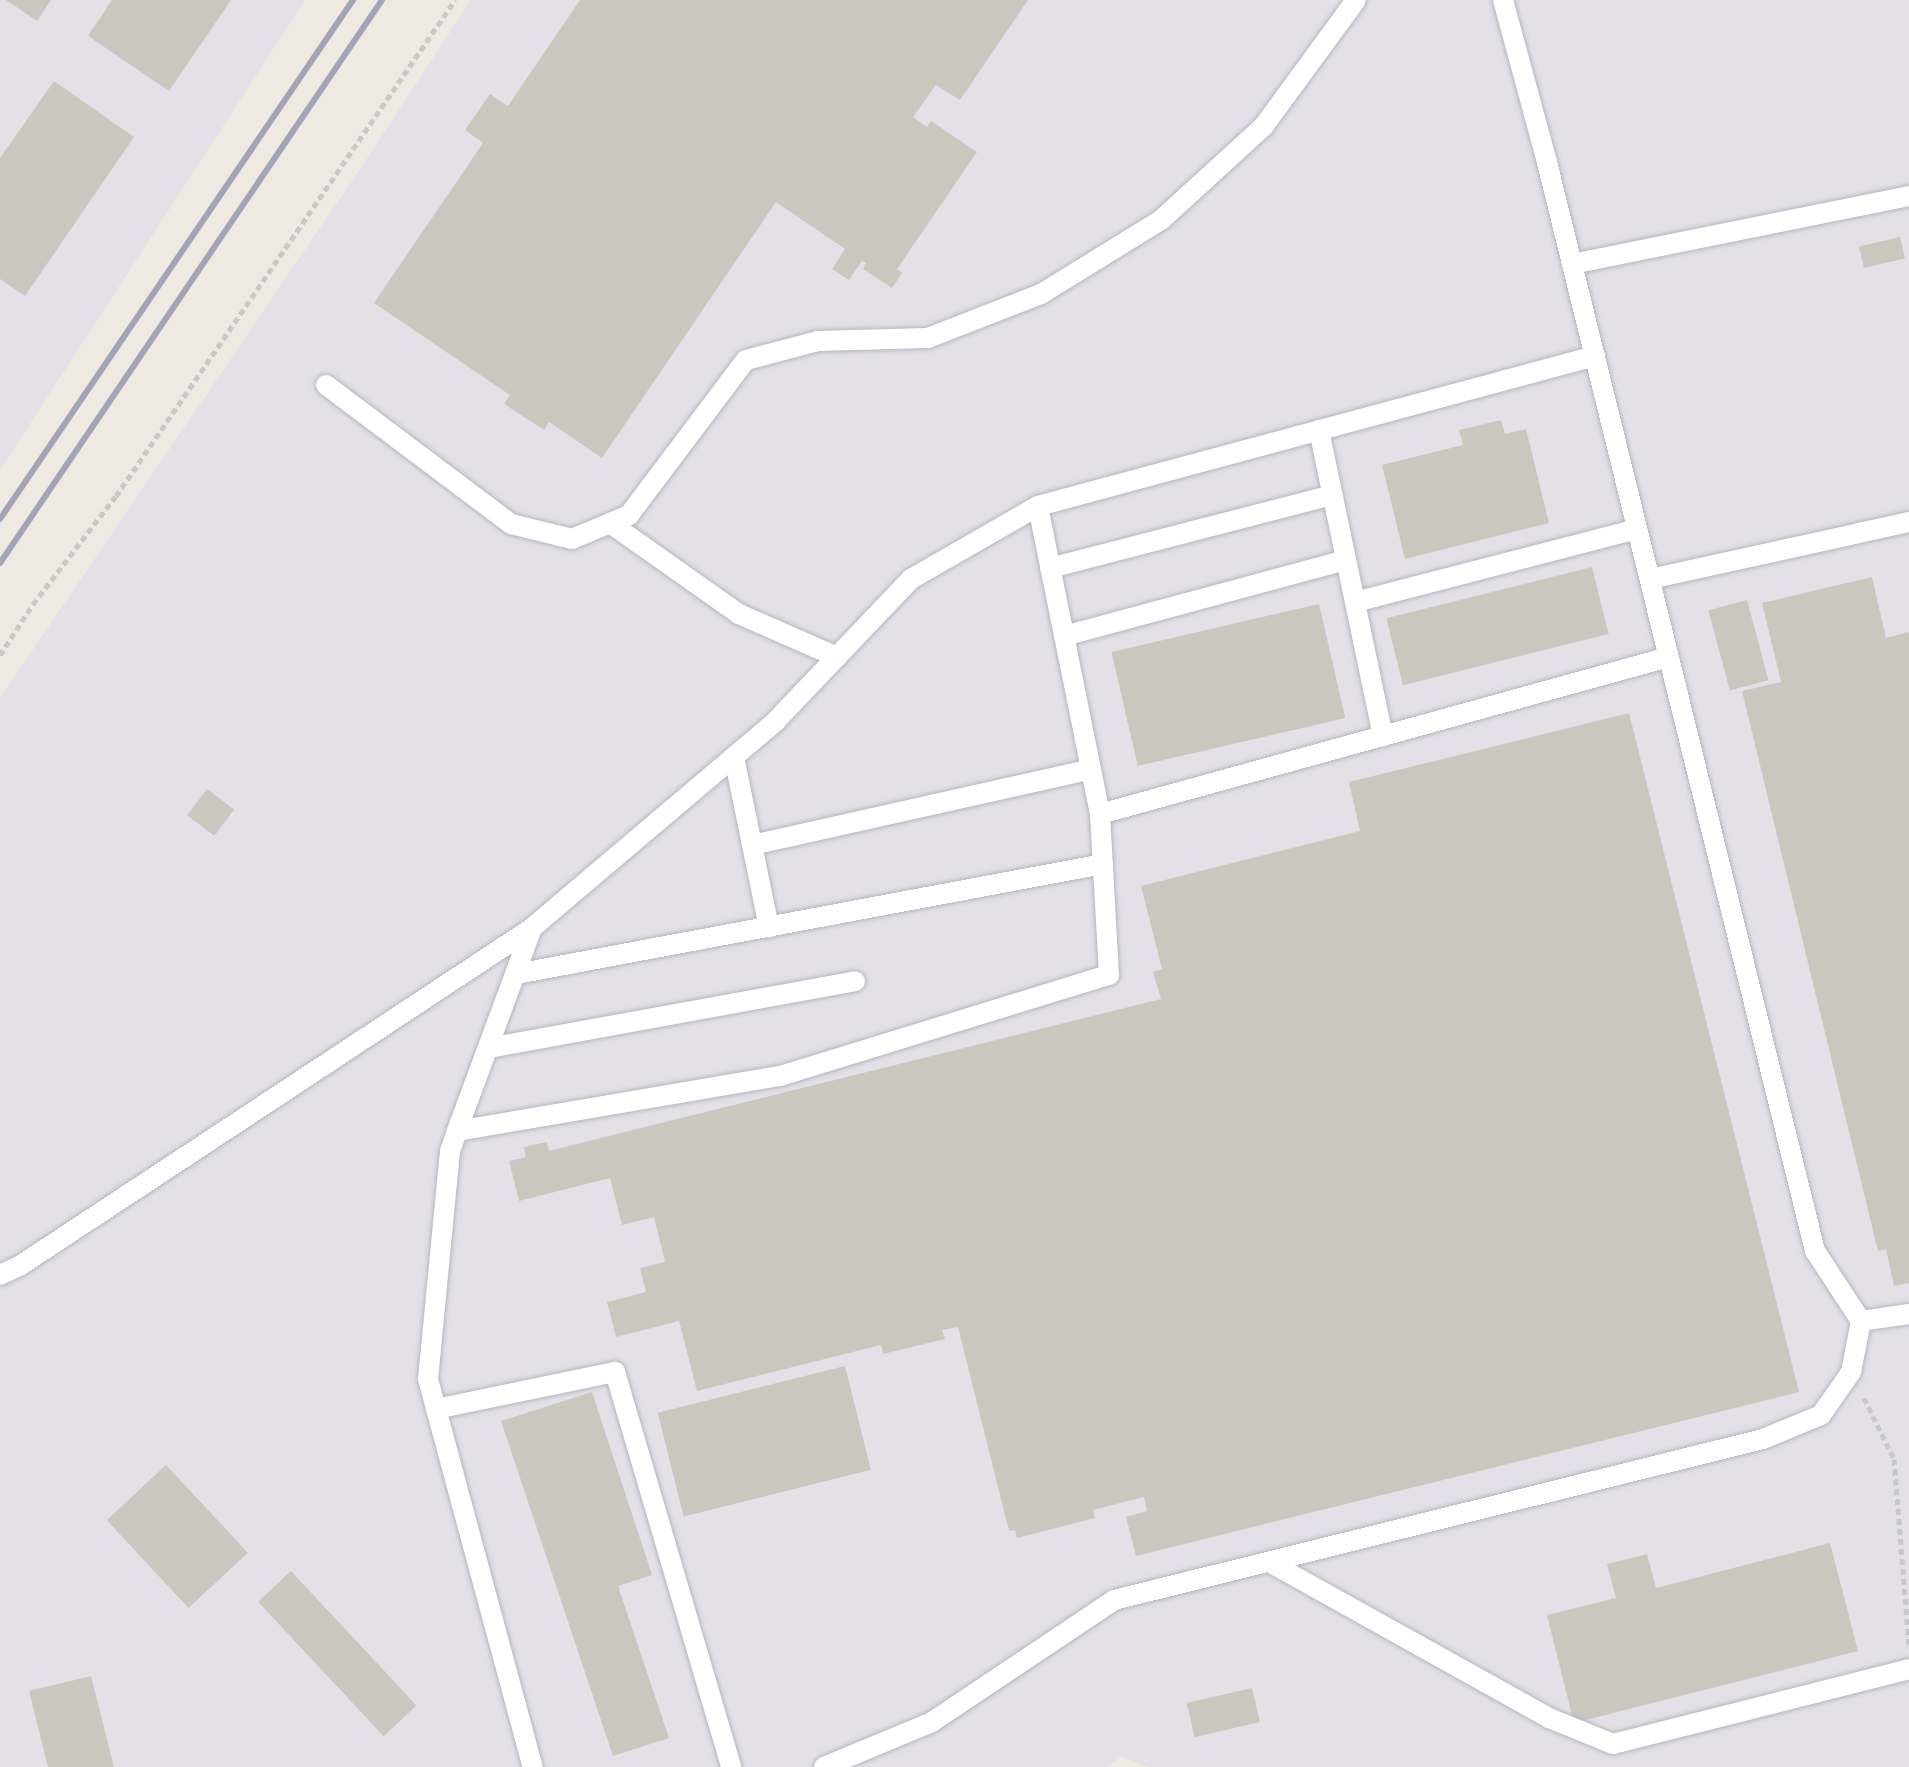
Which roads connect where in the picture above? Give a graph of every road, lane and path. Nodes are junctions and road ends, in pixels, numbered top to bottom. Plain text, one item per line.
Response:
1 (455, 0) edge
2 (1356, 0) edge
3 (1503, 0) edge
4 (1909, 196) edge
5 (1572, 264) junction
6 (1595, 356) junction
7 (326, 385) dead end
8 (1319, 430) junction
9 (1333, 495) junction
10 (1038, 506) junction
11 (1909, 522) edge
12 (610, 523) junction
13 (1637, 529) junction
14 (1346, 560) junction
15 (1050, 568) junction
16 (1650, 579) junction
17 (1355, 602) junction
18 (1064, 636) junction
19 (0, 655) edge
20 (837, 657) junction
21 (1669, 657) junction
22 (1383, 736) junction
23 (734, 757) junction
24 (1091, 769) junction
25 (1100, 814) junction
26 (752, 845) junction
27 (1103, 864) junction
28 (769, 927) junction
29 (532, 928) junction
30 (516, 974) junction
31 (855, 981) dead end
32 (488, 1048) junction
33 (457, 1131) junction
34 (0, 1275) edge
35 (1909, 1314) edge
36 (1861, 1321) junction
37 (1851, 1372) junction
38 (436, 1409) junction
39 (1269, 1562) junction
40 (1909, 1646) edge
41 (1909, 1669) edge
42 (533, 1767) edge
43 (731, 1767) edge
44 (824, 1767) edge

1 - 19 path
2 - 12 lane
3 - 5 lane
4 - 5 lane
5 - 6 lane
6 - 8 lane
6 - 13 lane
7 - 12 lane
8 - 9 lane
8 - 10 lane
9 - 14 lane
9 - 15 lane
10 - 15 lane
10 - 20 lane
11 - 16 lane
12 - 20 lane
13 - 16 lane
13 - 17 lane
14 - 17 lane
14 - 18 lane
15 - 18 lane
16 - 21 lane
17 - 22 lane
18 - 24 lane
20 - 23 lane
21 - 22 lane
21 - 36 lane
22 - 25 lane
23 - 26 lane
23 - 29 lane
24 - 25 lane
24 - 26 lane
25 - 27 lane
26 - 28 lane
27 - 28 lane
27 - 33 lane
28 - 30 lane
29 - 30 lane
29 - 34 lane
30 - 32 lane
31 - 32 lane
32 - 33 lane
33 - 38 lane
35 - 36 lane
36 - 37 lane
37 - 39 lane
37 - 40 path
38 - 42 lane
38 - 43 lane
39 - 41 lane
39 - 44 lane

